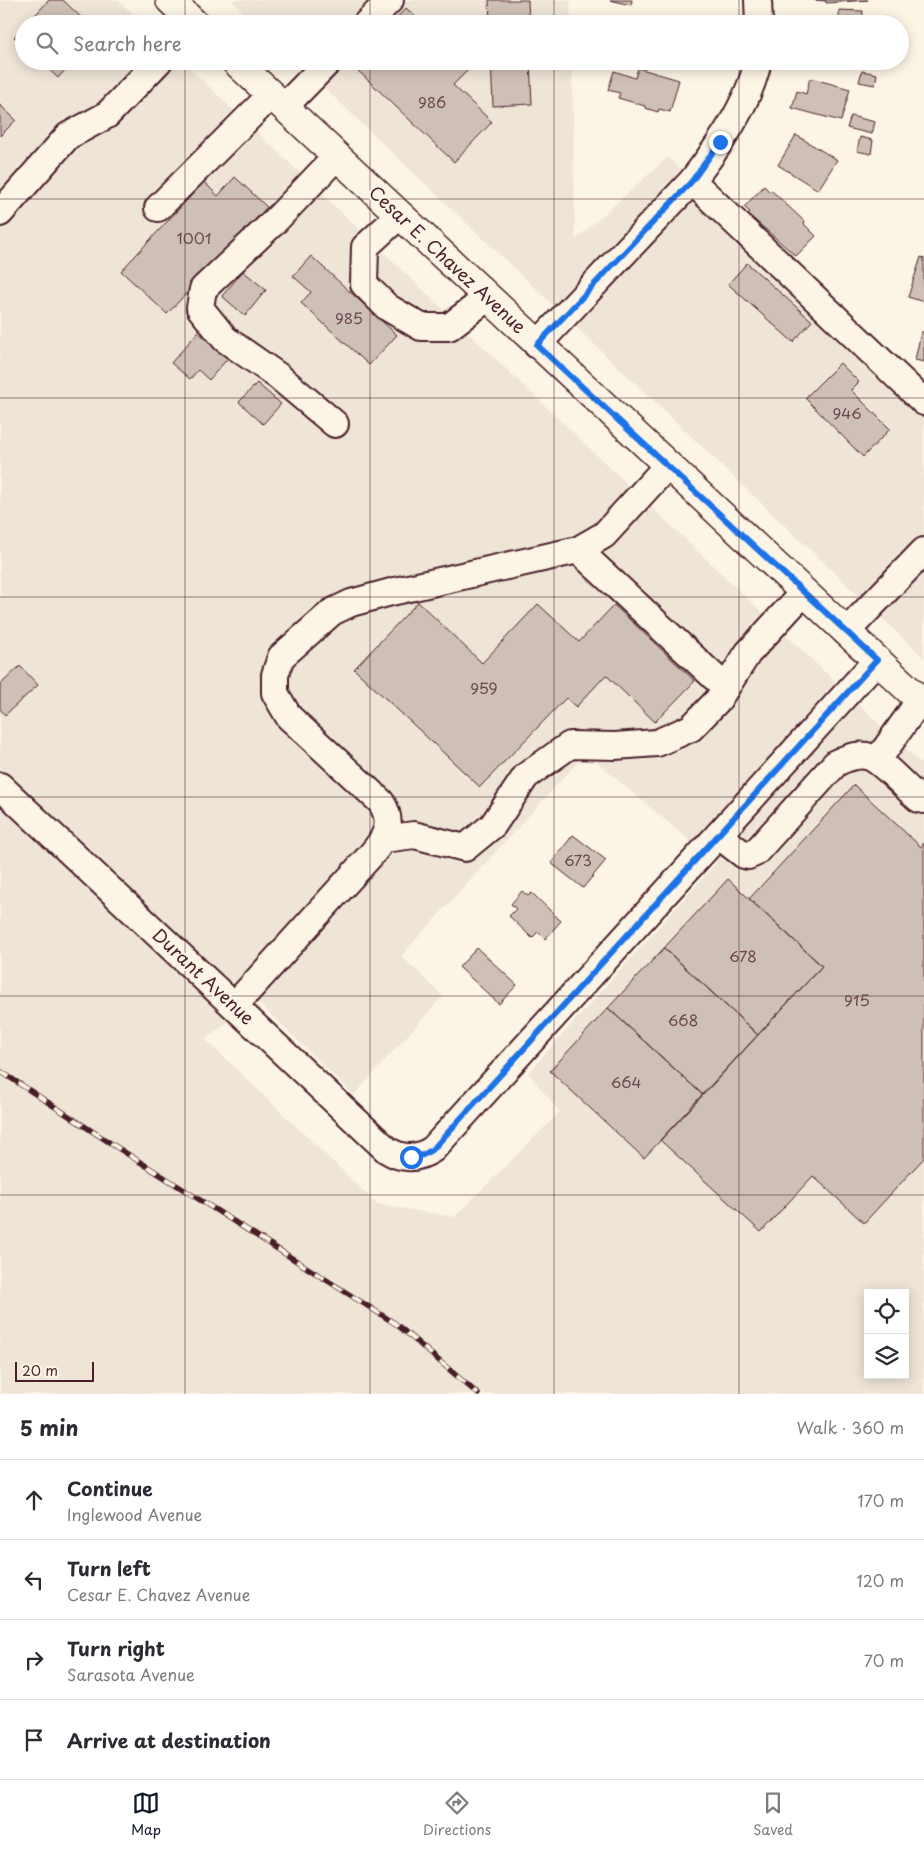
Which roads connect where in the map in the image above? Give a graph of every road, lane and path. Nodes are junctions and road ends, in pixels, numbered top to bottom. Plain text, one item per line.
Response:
1 (170, 0) edge
2 (390, 0) edge
3 (758, 0) edge
4 (185, 15) edge
5 (375, 15) edge
6 (759, 15) edge
7 (150, 70) edge
8 (244, 70) edge
9 (317, 70) edge
10 (755, 70) edge
11 (277, 101) junction
12 (336, 156) junction
13 (692, 181) junction
14 (158, 208) dead end
15 (0, 213) edge
16 (400, 216) junction
17 (487, 298) junction
18 (537, 345) junction
19 (924, 402) edge
20 (335, 424) dead end
21 (668, 465) junction
22 (578, 550) junction
23 (924, 551) edge
24 (804, 592) junction
25 (846, 632) junction
26 (877, 660) junction
27 (726, 688) junction
28 (922, 702) edge
29 (877, 761) junction
30 (0, 786) edge
31 (924, 800) edge
32 (718, 835) junction
33 (384, 839) junction
34 (234, 1006) junction

1 - 4 main road
2 - 5 street
3 - 6 street
7 - 15 street
8 - 11 main road, Cesar E. Chavez Avenue
9 - 11 street
10 - 13 street
11 - 12 main road, Cesar E. Chavez Avenue
11 - 14 street
12 - 16 main road, Cesar E. Chavez Avenue
12 - 20 street
13 - 18 street
13 - 19 street
16 - 17 main road, Cesar E. Chavez Avenue
16 - 17 street
17 - 18 main road, Cesar E. Chavez Avenue
18 - 21 main road, Cesar E. Chavez Avenue
21 - 22 street
21 - 24 main road, Cesar E. Chavez Avenue
22 - 27 street
22 - 33 street
23 - 25 street
24 - 25 main road, Cesar E. Chavez Avenue
24 - 27 street
25 - 26 main road, Cesar E. Chavez Avenue
26 - 28 main road, Cesar E. Chavez Avenue
26 - 32 street
27 - 33 street
28 - 29 street
29 - 31 street
29 - 32 street
30 - 34 street, Durant Avenue
32 - 34 street, Durant Avenue
33 - 34 street

